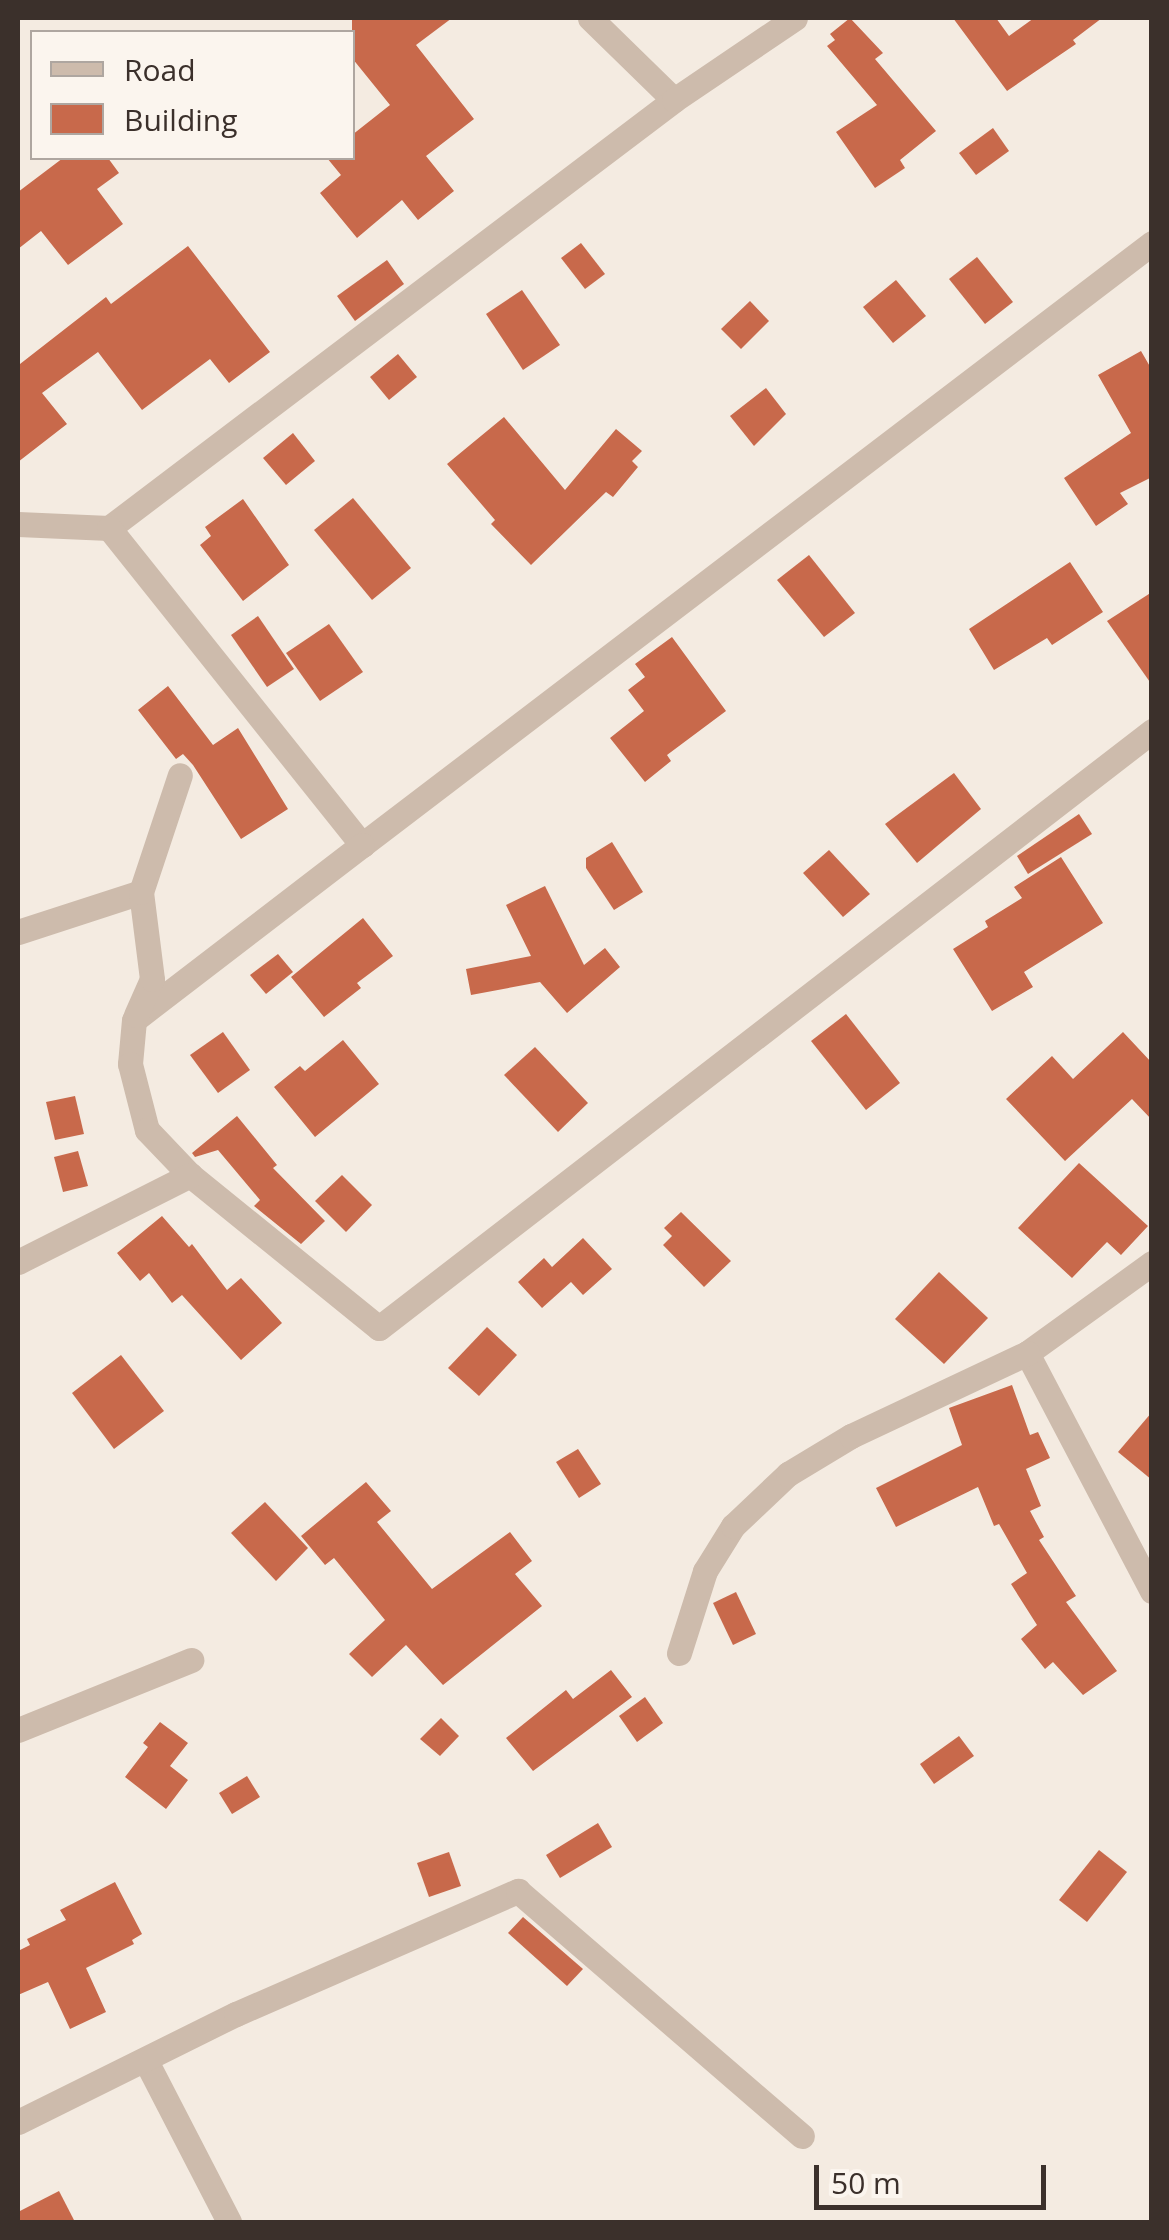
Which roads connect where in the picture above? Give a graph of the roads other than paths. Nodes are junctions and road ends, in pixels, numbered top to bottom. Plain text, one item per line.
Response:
1 (590, 18) edge
2 (795, 18) edge
3 (674, 100) junction
4 (1152, 243) edge
5 (18, 524) edge
6 (109, 528) junction
7 (1152, 730) edge
8 (180, 774) dead end
9 (362, 844) junction
10 (141, 892) junction
11 (18, 932) edge
12 (134, 1020) junction
13 (190, 1175) junction
14 (18, 1262) edge
15 (1152, 1263) edge
16 (1027, 1353) junction
17 (1152, 1591) edge
18 (679, 1652) dead end
19 (191, 1660) dead end
20 (18, 1730) edge
21 (146, 2061) junction
22 (18, 2122) edge
23 (802, 2136) dead end
24 (229, 2222) edge

1 - 3 street
2 - 3 street
3 - 6 street
4 - 9 street
5 - 6 street
6 - 9 street
7 - 13 street
8 - 10 street
9 - 12 street
10 - 11 street
10 - 12 street
12 - 13 street
13 - 14 street
15 - 16 street
16 - 17 street
16 - 18 street
19 - 20 street
21 - 22 street
21 - 23 street
21 - 24 street

